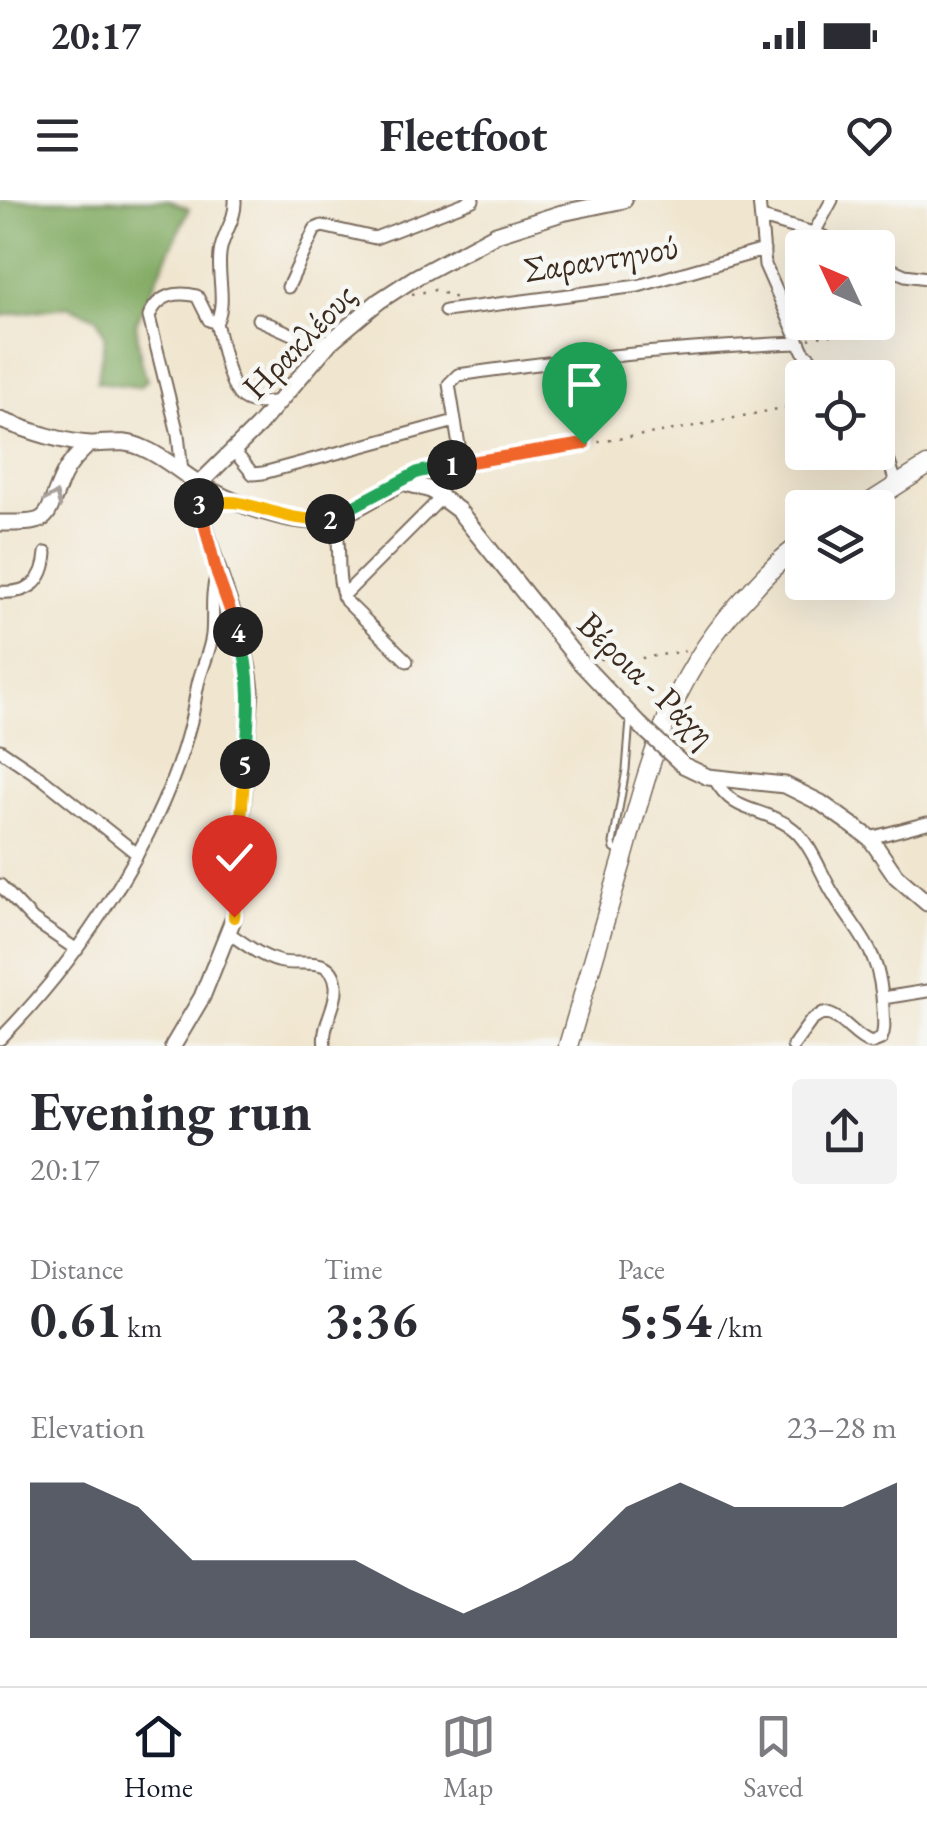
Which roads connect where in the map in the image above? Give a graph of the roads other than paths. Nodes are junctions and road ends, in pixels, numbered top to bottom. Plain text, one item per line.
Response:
1 (235, 200) edge
2 (473, 200) edge
3 (624, 200) edge
4 (759, 200) edge
5 (832, 200) edge
6 (762, 218) junction
7 (804, 230) edge
8 (816, 230) edge
9 (764, 250) junction
10 (895, 271) edge
11 (927, 278) edge
12 (288, 287) dead end
13 (445, 311) dead end
14 (258, 319) dead end
15 (216, 322) junction
16 (330, 342) junction
17 (798, 343) junction
18 (810, 360) edge
19 (282, 401) junction
20 (0, 420) edge
21 (455, 421) junction
22 (89, 444) junction
23 (233, 450) junction
24 (927, 466) edge
25 (892, 470) edge
26 (182, 472) junction
27 (403, 482) junction
28 (199, 484) junction
29 (897, 485) junction
30 (889, 490) edge
31 (442, 497) junction
32 (236, 501) junction
33 (199, 503) junction
34 (334, 518) junction
35 (0, 523) edge
36 (46, 554) dead end
37 (785, 557) edge
38 (217, 574) junction
39 (0, 592) edge
40 (344, 596) junction
41 (407, 662) dead end
42 (636, 720) junction
43 (0, 750) edge
44 (714, 778) junction
45 (927, 823) edge
46 (870, 838) junction
47 (136, 853) junction
48 (624, 854) junction
49 (0, 885) edge
50 (927, 903) edge
51 (230, 934) junction
52 (77, 950) junction
53 (927, 991) edge
54 (883, 998) junction
55 (0, 1038) edge
56 (323, 1044) edge
57 (172, 1046) edge
58 (568, 1046) edge
59 (793, 1046) edge

1 - 15 street
2 - 12 street
3 - 16 street, Ηρακλέους
4 - 6 street
5 - 8 street
6 - 7 street
6 - 9 street
9 - 13 street, Σαραντηνού
9 - 17 street
10 - 11 street
14 - 16 street
15 - 19 street
15 - 26 street
16 - 19 street, Ηρακλέους
17 - 18 street
17 - 21 street
19 - 23 street, Ηρακλέους
20 - 22 street
21 - 23 street
21 - 27 street
22 - 26 street
35 -> 22 street
23 - 28 street, Ηρακλέους
24 - 29 main road
25 - 29 street
26 - 28 street
27 - 31 street, Βέροια - Ράχη
27 - 34 street
28 - 32 street
28 - 33 street
29 - 30 main road
31 - 40 street
31 - 42 street, Βέροια - Ράχη
32 - 33 street
32 - 34 street
33 - 38 street
34 - 40 street
36 - 39 street
37 - 48 main road
38 - 47 street
38 - 51 street
40 - 41 street
42 - 44 street, Βέροια - Ράχη, bridge
42 - 48 lane
43 - 47 street
44 - 46 street, Βέροια - Ράχη
44 - 54 street
45 - 46 street
46 - 50 street, Βέροια - Ράχη
47 - 52 street
48 - 58 main road
49 - 52 street
51 - 56 street
51 - 57 street
52 - 55 street
53 - 54 street
54 - 59 street

